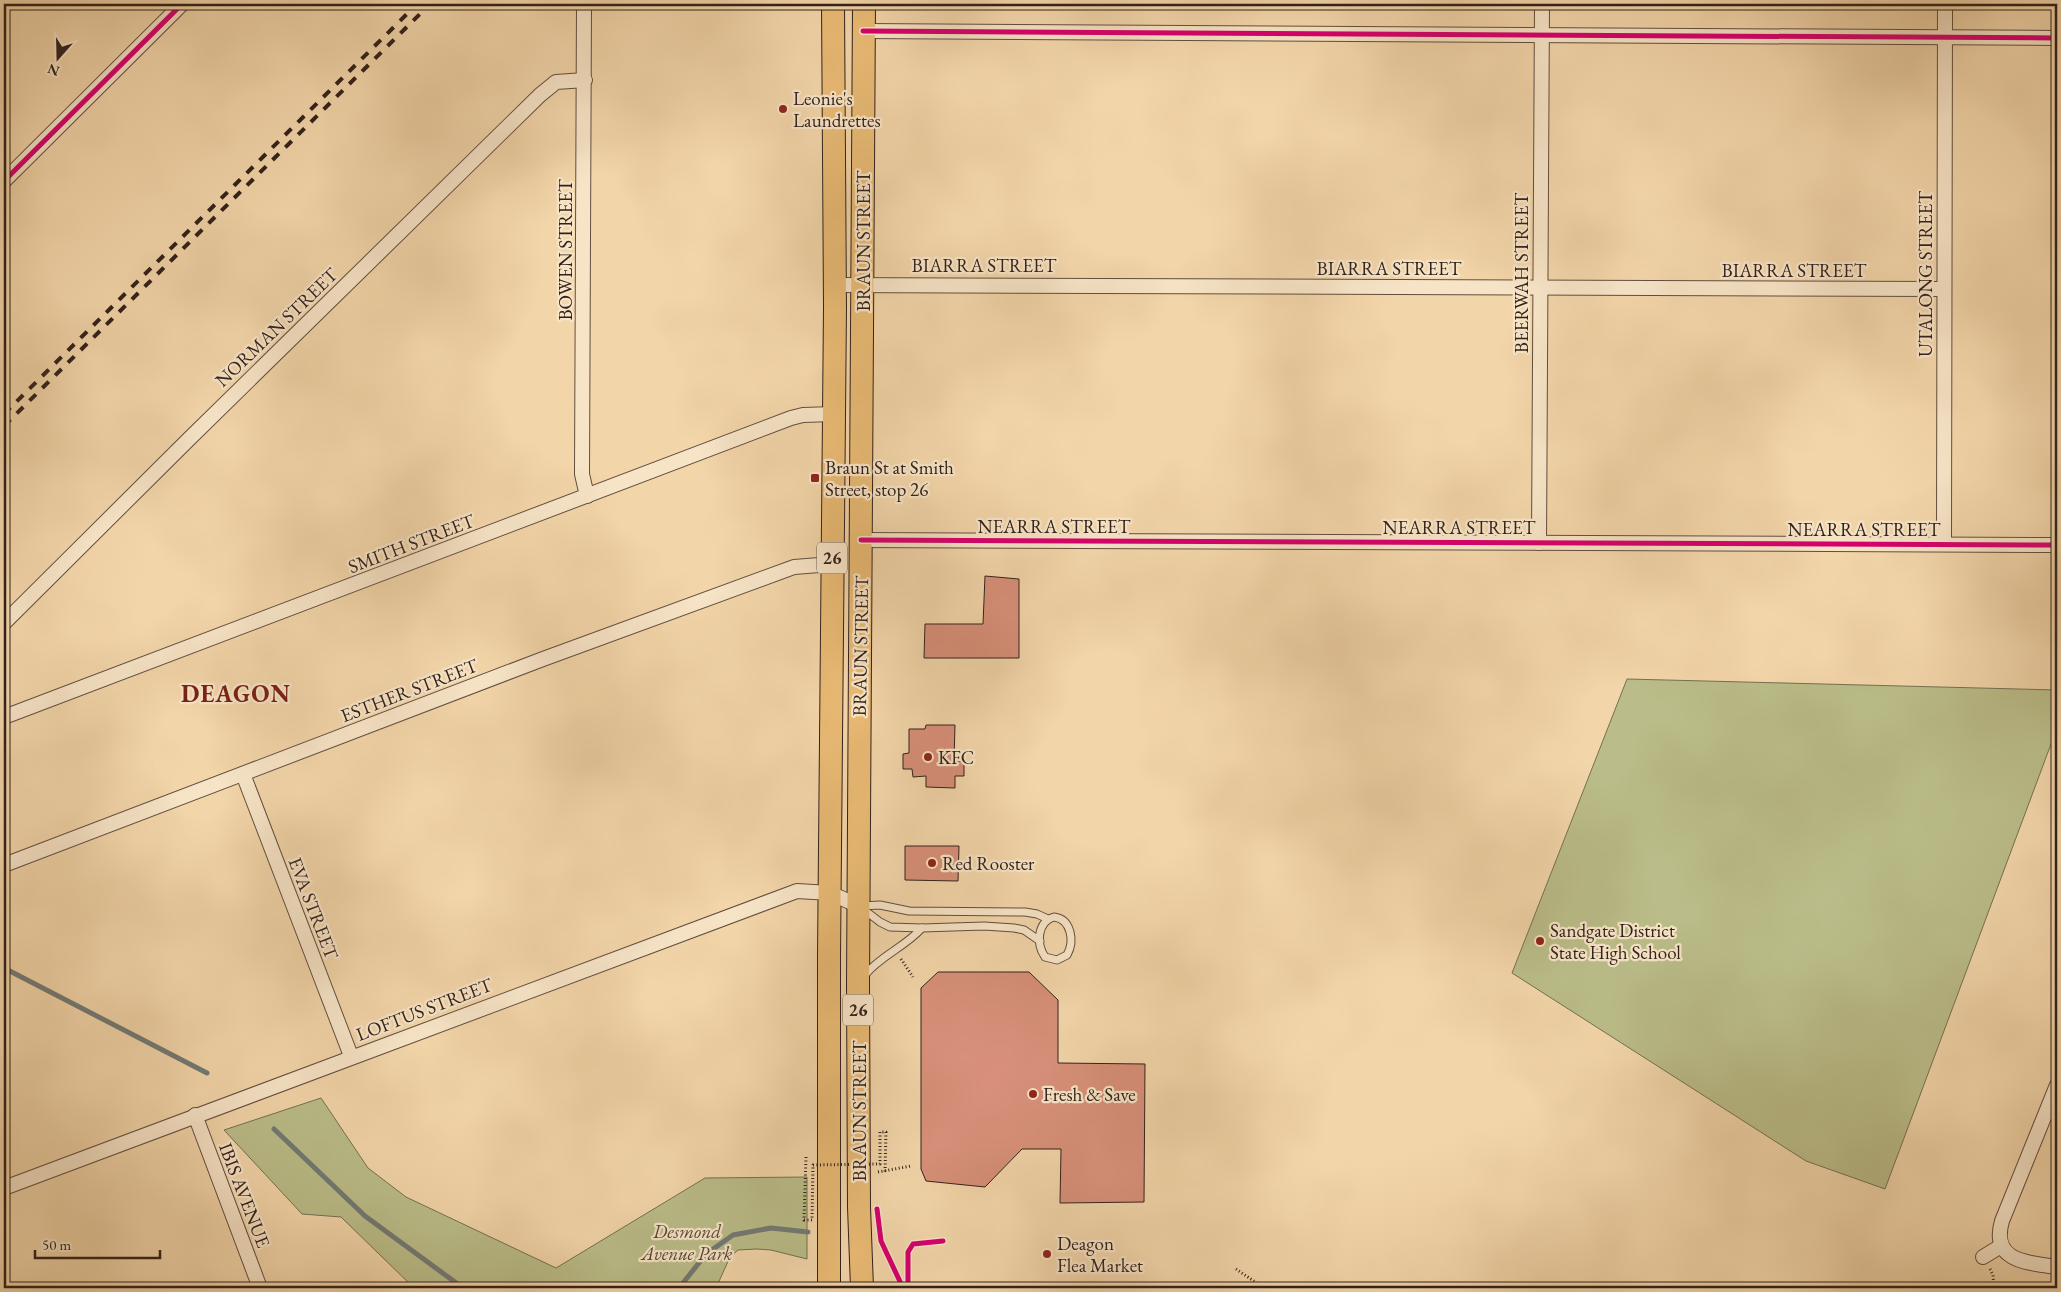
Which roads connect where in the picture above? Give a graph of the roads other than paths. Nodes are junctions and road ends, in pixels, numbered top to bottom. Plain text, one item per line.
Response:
1 (182, 4) edge
2 (584, 4) edge
3 (833, 4) edge
4 (864, 4) edge
5 (1542, 4) edge
6 (1945, 4) edge
7 (863, 31) junction
8 (1542, 36) junction
9 (1944, 38) junction
10 (2057, 38) edge
11 (585, 80) junction
12 (4, 181) edge
13 (834, 284) junction
14 (864, 284) junction
15 (1540, 288) junction
16 (1944, 289) junction
17 (833, 414) junction
18 (587, 496) junction
19 (861, 540) junction
20 (1539, 542) junction
21 (1944, 544) junction
22 (2057, 545) edge
23 (832, 564) junction
24 (4, 623) edge
25 (4, 717) edge
26 (243, 774) junction
27 (4, 865) edge
28 (830, 893) junction
29 (859, 906) junction
30 (1048, 919) junction
31 (922, 928) junction
32 (1040, 941) junction
33 (858, 983) junction
34 (351, 1056) junction
35 (2057, 1085) edge
36 (195, 1115) junction
37 (4, 1188) edge
38 (2002, 1246) junction
39 (1983, 1257) road end
40 (2057, 1267) edge
41 (260, 1288) edge
42 (829, 1288) edge
43 (862, 1288) edge

1 - 12 street
2 - 11 street, BOWEN STREET
3 - 13 highway, BRAUN STREET / 26
4 - 7 highway, BRAUN STREET / 26
5 - 8 street, BEERWAH STREET
6 - 9 street, UTALONG STREET
7 - 8 street
7 - 14 highway, BRAUN STREET / 26
8 - 9 street
8 - 15 street, BEERWAH STREET
9 - 10 street
9 - 16 street, UTALONG STREET
11 - 18 street, BOWEN STREET
11 - 24 street, NORMAN STREET
13 - 14 street, BIARRA STREET
13 - 17 highway, BRAUN STREET / 26
14 - 15 street, BIARRA STREET
14 - 19 highway, BRAUN STREET / 26
15 - 16 street, BIARRA STREET
15 - 20 street, BEERWAH STREET
16 - 21 street, UTALONG STREET
17 - 18 street, SMITH STREET
17 - 23 highway, BRAUN STREET / 26
18 - 25 street, SMITH STREET
19 - 20 street, NEARRA STREET
19 - 29 highway, BRAUN STREET / 26
20 - 21 street, NEARRA STREET
21 - 22 street, NEARRA STREET
23 - 26 street, ESTHER STREET
23 - 28 highway, BRAUN STREET / 26
26 - 27 street, ESTHER STREET
26 - 34 street, EVA STREET
28 - 29 street, LOFTUS STREET
28 - 34 street, LOFTUS STREET
28 - 42 highway, BRAUN STREET / 26
29 - 30 lane
29 - 31 lane
29 - 33 highway, BRAUN STREET / 26
30 - 32 lane
30 - 32 lane
31 - 32 lane
31 - 33 lane
33 - 43 highway, BRAUN STREET / 26
34 - 36 street, LOFTUS STREET
35 - 38 street
36 - 37 street, LOFTUS STREET
36 - 41 street, IBIS AVENUE
38 - 39 street
38 - 40 street

